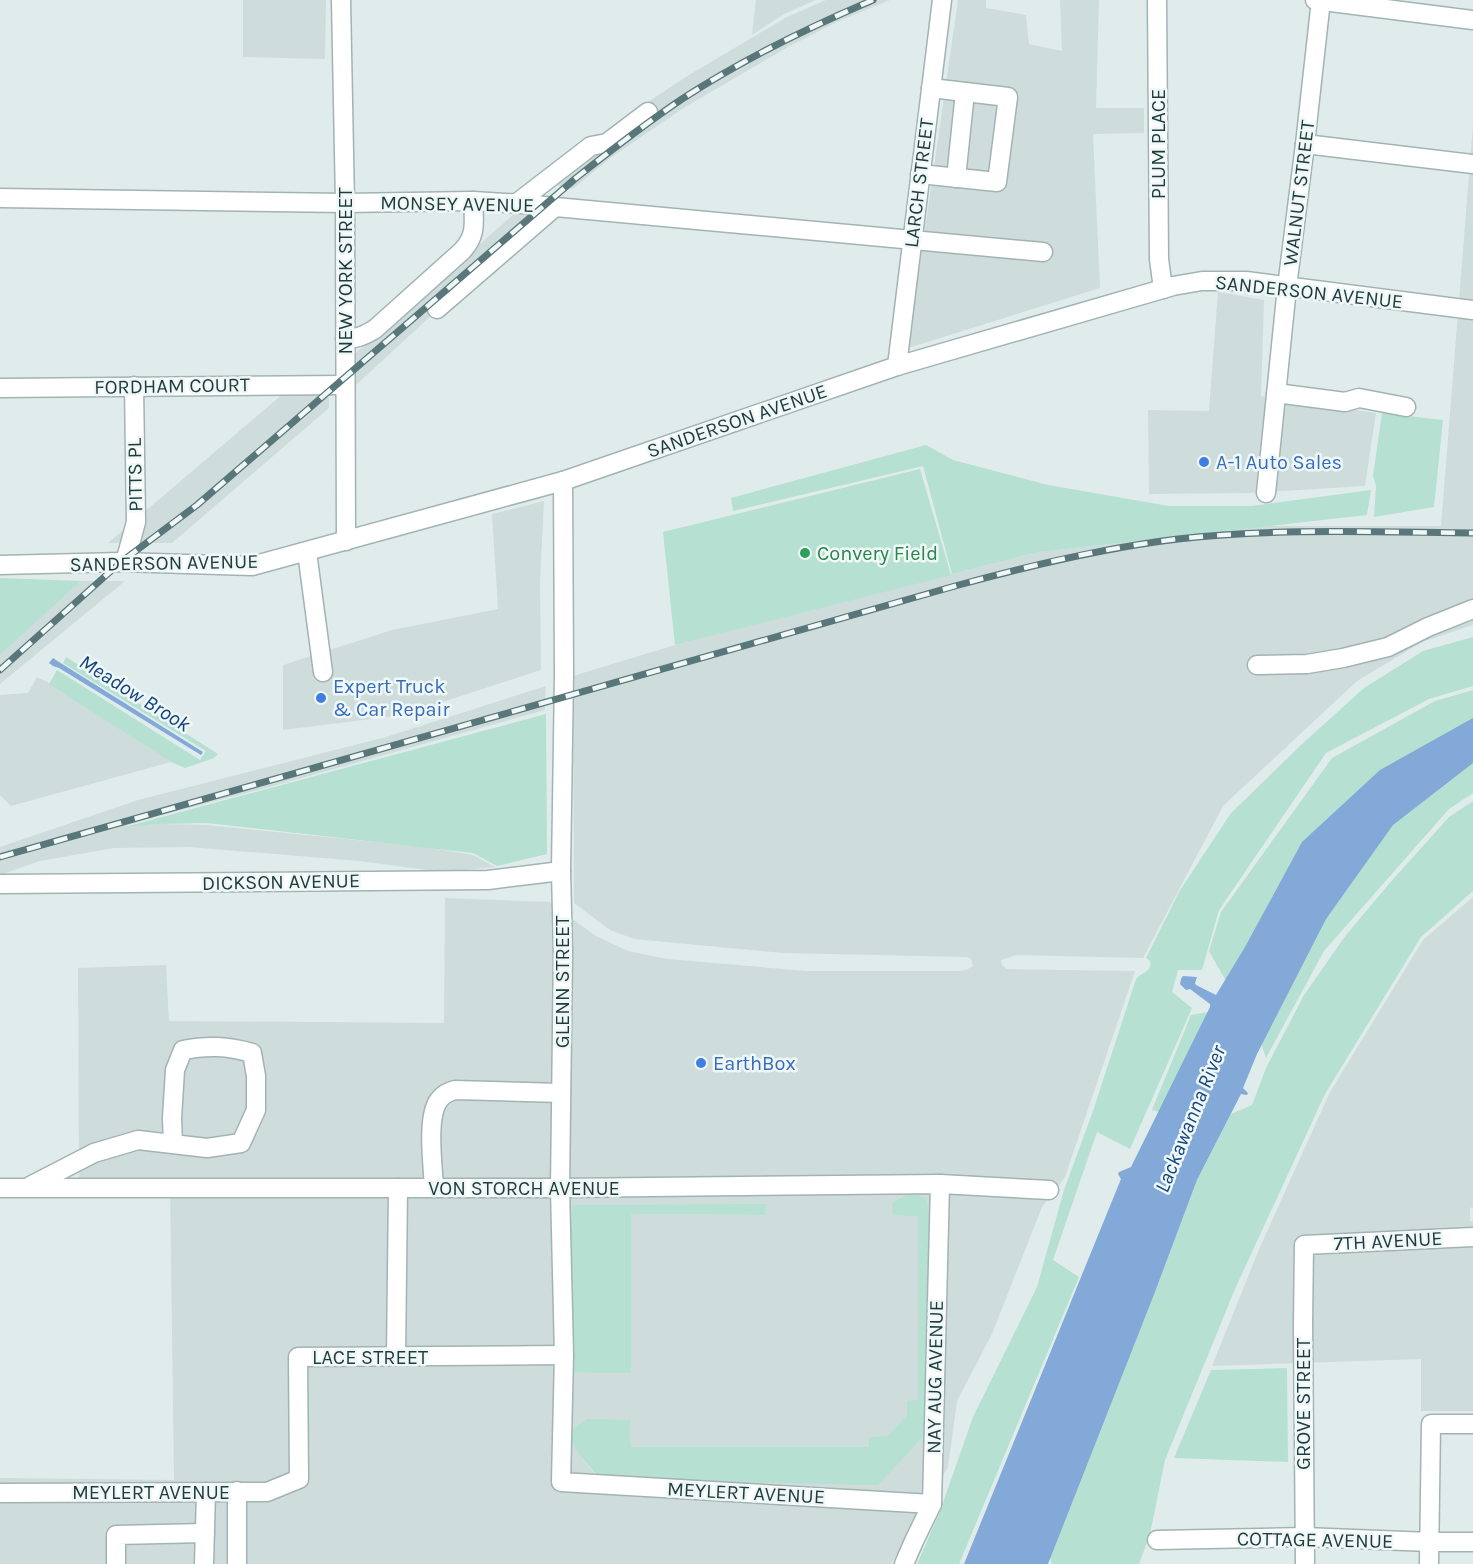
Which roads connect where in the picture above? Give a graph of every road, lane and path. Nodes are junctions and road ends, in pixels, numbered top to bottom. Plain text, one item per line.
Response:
1 (341, 0) edge
2 (942, 0) edge
3 (1157, 0) edge
4 (1319, 0) edge
5 (1473, 20) edge
6 (931, 88) junction
7 (965, 92) junction
8 (648, 112) dead end
9 (1305, 144) junction
10 (1473, 164) edge
11 (920, 174) junction
12 (956, 178) junction
13 (0, 198) edge
14 (473, 201) junction
15 (345, 203) junction
16 (517, 203) junction
17 (555, 207) junction
18 (912, 241) junction
19 (1043, 252) dead end
20 (1287, 287) junction
21 (1163, 289) junction
22 (437, 309) dead end
23 (1473, 310) edge
24 (345, 339) junction
25 (897, 366) junction
26 (345, 385) junction
27 (134, 387) junction
28 (0, 388) edge
29 (1276, 393) junction
30 (1406, 407) dead end
31 (563, 481) junction
32 (1266, 493) dead end
33 (346, 541) junction
34 (307, 552) junction
35 (125, 562) junction
36 (0, 565) edge
37 (1473, 609) edge
38 (1257, 665) dead end
39 (323, 672) dead end
40 (561, 871) junction
41 (0, 884) edge
42 (561, 1093) junction
43 (173, 1144) junction
44 (940, 1184) junction
45 (28, 1187) junction
46 (0, 1188) edge
47 (398, 1188) junction
48 (434, 1188) junction
49 (560, 1188) junction
50 (1049, 1190) dead end
51 (1473, 1237) edge
52 (1304, 1245) joint
53 (564, 1355) junction
54 (396, 1356) junction
55 (1473, 1424) edge
56 (299, 1479) joint
57 (561, 1482) joint
58 (237, 1491) junction
59 (206, 1492) junction
60 (0, 1493) edge
61 (932, 1504) junction
62 (205, 1533) junction
63 (1304, 1537) junction
64 (1157, 1540) dead end
65 (1430, 1542) junction
66 (1473, 1542) edge
67 (116, 1564) edge
68 (204, 1564) edge
69 (237, 1564) edge
70 (904, 1564) edge
71 (1305, 1564) edge
72 (1429, 1564) edge

1 - 15 street, NEW YORK STREET
2 - 6 street, LARCH STREET
3 - 21 street, PLUM PLACE
4 - 5 street
4 - 9 street, WALNUT STREET
6 - 7 street
6 - 11 street, LARCH STREET
7 - 12 street
7 - 12 street
8 - 16 street
9 - 10 street
9 - 20 street, WALNUT STREET
11 - 12 street
11 - 18 street, LARCH STREET
13 - 15 street, MONSEY AVENUE
14 - 15 street, MONSEY AVENUE
14 - 16 street, MONSEY AVENUE
14 - 24 street
15 - 24 street, NEW YORK STREET
16 - 17 street, MONSEY AVENUE
17 - 18 street, MONSEY AVENUE
17 - 22 street
18 - 19 street, MONSEY AVENUE
18 - 25 street, LARCH STREET
20 - 21 street, SANDERSON AVENUE
20 - 23 street, SANDERSON AVENUE
20 - 29 street, WALNUT STREET
21 - 25 street, SANDERSON AVENUE
24 - 26 street, NEW YORK STREET
25 - 31 street, SANDERSON AVENUE
26 - 27 street, FORDHAM COURT
26 - 33 street, NEW YORK STREET
27 - 28 street, FORDHAM COURT
27 - 35 street, PITTS PL
29 - 30 street
29 - 32 street, WALNUT STREET
31 - 33 street, SANDERSON AVENUE
31 - 40 street, GLENN STREET
33 - 34 street, SANDERSON AVENUE
34 - 35 street, SANDERSON AVENUE
34 - 39 street
35 - 36 street, SANDERSON AVENUE
37 - 38 street
40 - 41 street, DICKSON AVENUE
40 - 42 street, GLENN STREET
42 - 48 street
42 - 49 street, GLENN STREET
43 - 43 street
43 - 45 street
44 - 49 street, VON STORCH AVENUE
44 - 50 street, VON STORCH AVENUE
44 - 61 street, NAY AUG AVENUE
45 - 46 street, VON STORCH AVENUE
45 - 47 street, VON STORCH AVENUE
47 - 48 street, VON STORCH AVENUE
47 - 54 street
48 - 49 street, VON STORCH AVENUE
49 - 53 street, GLENN STREET
51 - 52 street, 7TH AVENUE
52 - 63 street, GROVE STREET
53 - 54 street, LACE STREET
53 - 57 street, GLENN STREET
54 - 56 street, LACE STREET
55 - 65 street
56 - 58 street, MEYLERT AVENUE
57 - 61 street, MEYLERT AVENUE
58 - 59 street, MEYLERT AVENUE
58 - 69 street
59 - 60 street, MEYLERT AVENUE
59 - 62 street
61 - 70 street, NAY AUG AVENUE
62 - 67 street
62 - 68 street
63 - 64 street, COTTAGE AVENUE
63 - 65 street, COTTAGE AVENUE
63 - 71 street, GROVE STREET
65 - 66 street, COTTAGE AVENUE
65 - 72 street

